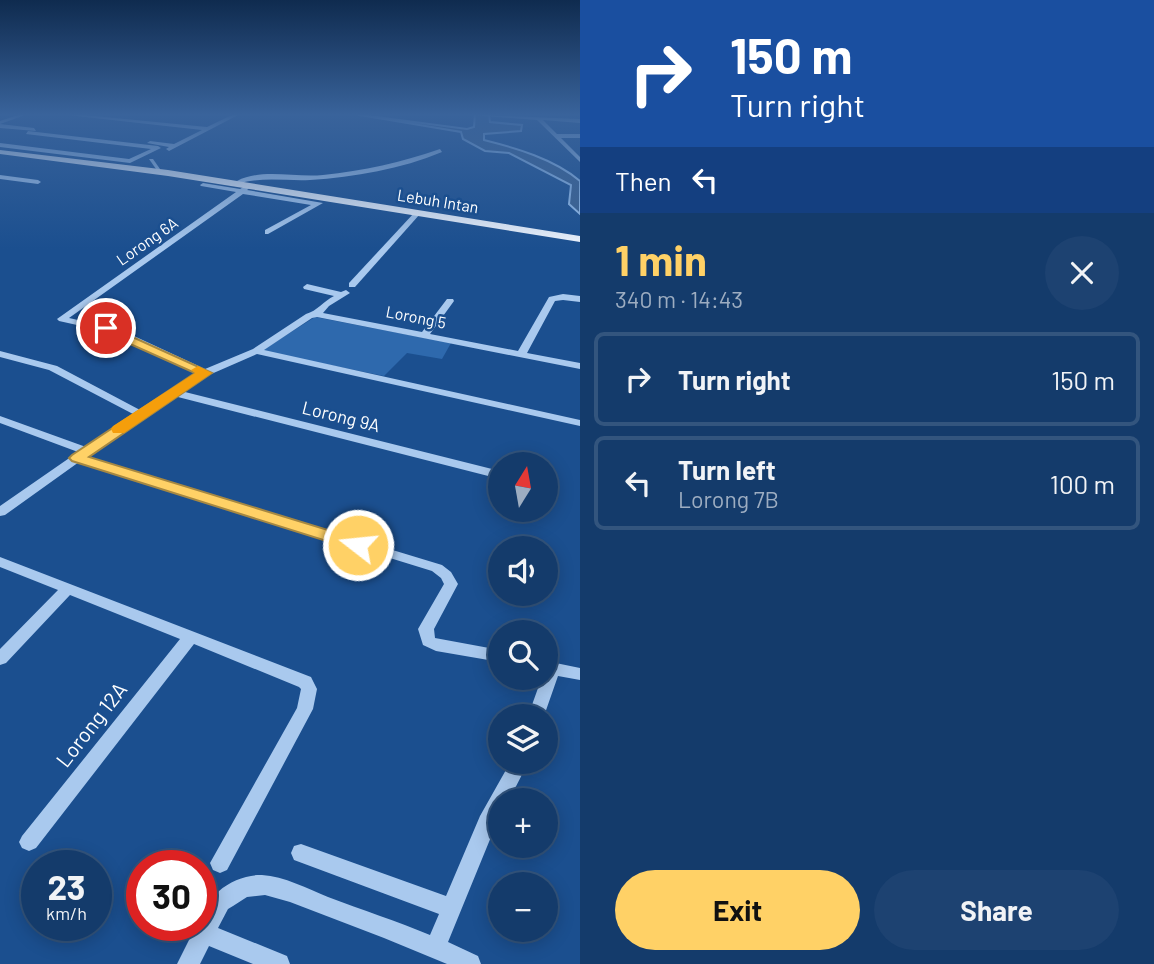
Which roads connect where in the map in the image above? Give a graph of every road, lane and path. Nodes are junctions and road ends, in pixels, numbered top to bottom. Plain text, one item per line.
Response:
1 (89, 159) edge
2 (90, 159) edge
3 (108, 159) edge
4 (136, 159) edge
5 (406, 159) edge
6 (151, 160) junction
7 (125, 164) junction
8 (138, 167) junction
9 (159, 168) junction
10 (0, 177) edge
11 (38, 182) dead end
12 (203, 185) dead end
13 (243, 186) junction
14 (321, 202) junction
15 (416, 214) junction
16 (268, 232) dead end
17 (580, 238) edge
18 (307, 287) dead end
19 (347, 291) junction
20 (580, 299) edge
21 (450, 302) dead end
22 (317, 314) junction
23 (424, 335) junction
24 (256, 351) junction
25 (0, 354) edge
26 (521, 354) junction
27 (580, 366) edge
28 (205, 373) junction
29 (172, 392) junction
30 (140, 414) junction
31 (0, 419) edge
32 (580, 423) edge
33 (82, 455) junction
34 (488, 472) edge
35 (0, 512) edge
36 (0, 562) edge
37 (67, 590) junction
38 (190, 638) junction
39 (488, 654) edge
40 (0, 659) edge
41 (558, 670) edge
42 (580, 674) edge
43 (513, 774) edge
44 (29, 842) dead end
45 (301, 853) dead end
46 (220, 863) dead end
47 (451, 908) junction
48 (217, 909) edge
49 (217, 938) edge
50 (200, 941) edge
51 (436, 946) junction
52 (188, 964) edge
53 (279, 964) edge
54 (470, 964) edge

1 - 8 main road, Lebuh Intan
2 - 7 main road, Lebuh Intan
3 - 4 street
5 - 13 street
6 - 7 street
6 - 8 street
6 - 9 street
7 - 8 main road, Lebuh Intan
8 - 9 main road, Lebuh Intan
8 - 13 main road, Lebuh Intan
9 - 13 main road, Lebuh Intan
10 - 11 street
12 - 13 street
13 - 14 main road, Lebuh Intan
13 - 17 main road, Lebuh Intan
13 - 28 street, Lorong 6A
14 - 15 main road, Lebuh Intan
14 - 16 street
15 - 17 main road, Lebuh Intan
15 - 19 street
18 - 19 street
19 - 22 street
20 - 26 street
21 - 23 street
22 - 23 street, Lorong 5
22 - 24 street
23 - 26 street, Lorong 5
24 - 28 street
24 - 32 street
25 - 30 street
26 - 27 street, Lorong 5
28 - 29 street
29 - 30 street
29 - 34 street, Lorong 9A
30 - 33 street
31 - 33 street
33 - 35 street
33 - 39 street
36 - 37 street
37 - 38 street
37 - 40 street
38 - 44 street, Lorong 12A
38 - 46 street
41 - 42 street
43 - 47 street
45 - 47 street
47 - 51 street
48 - 51 street
49 - 53 street
50 - 52 street
51 - 54 street

